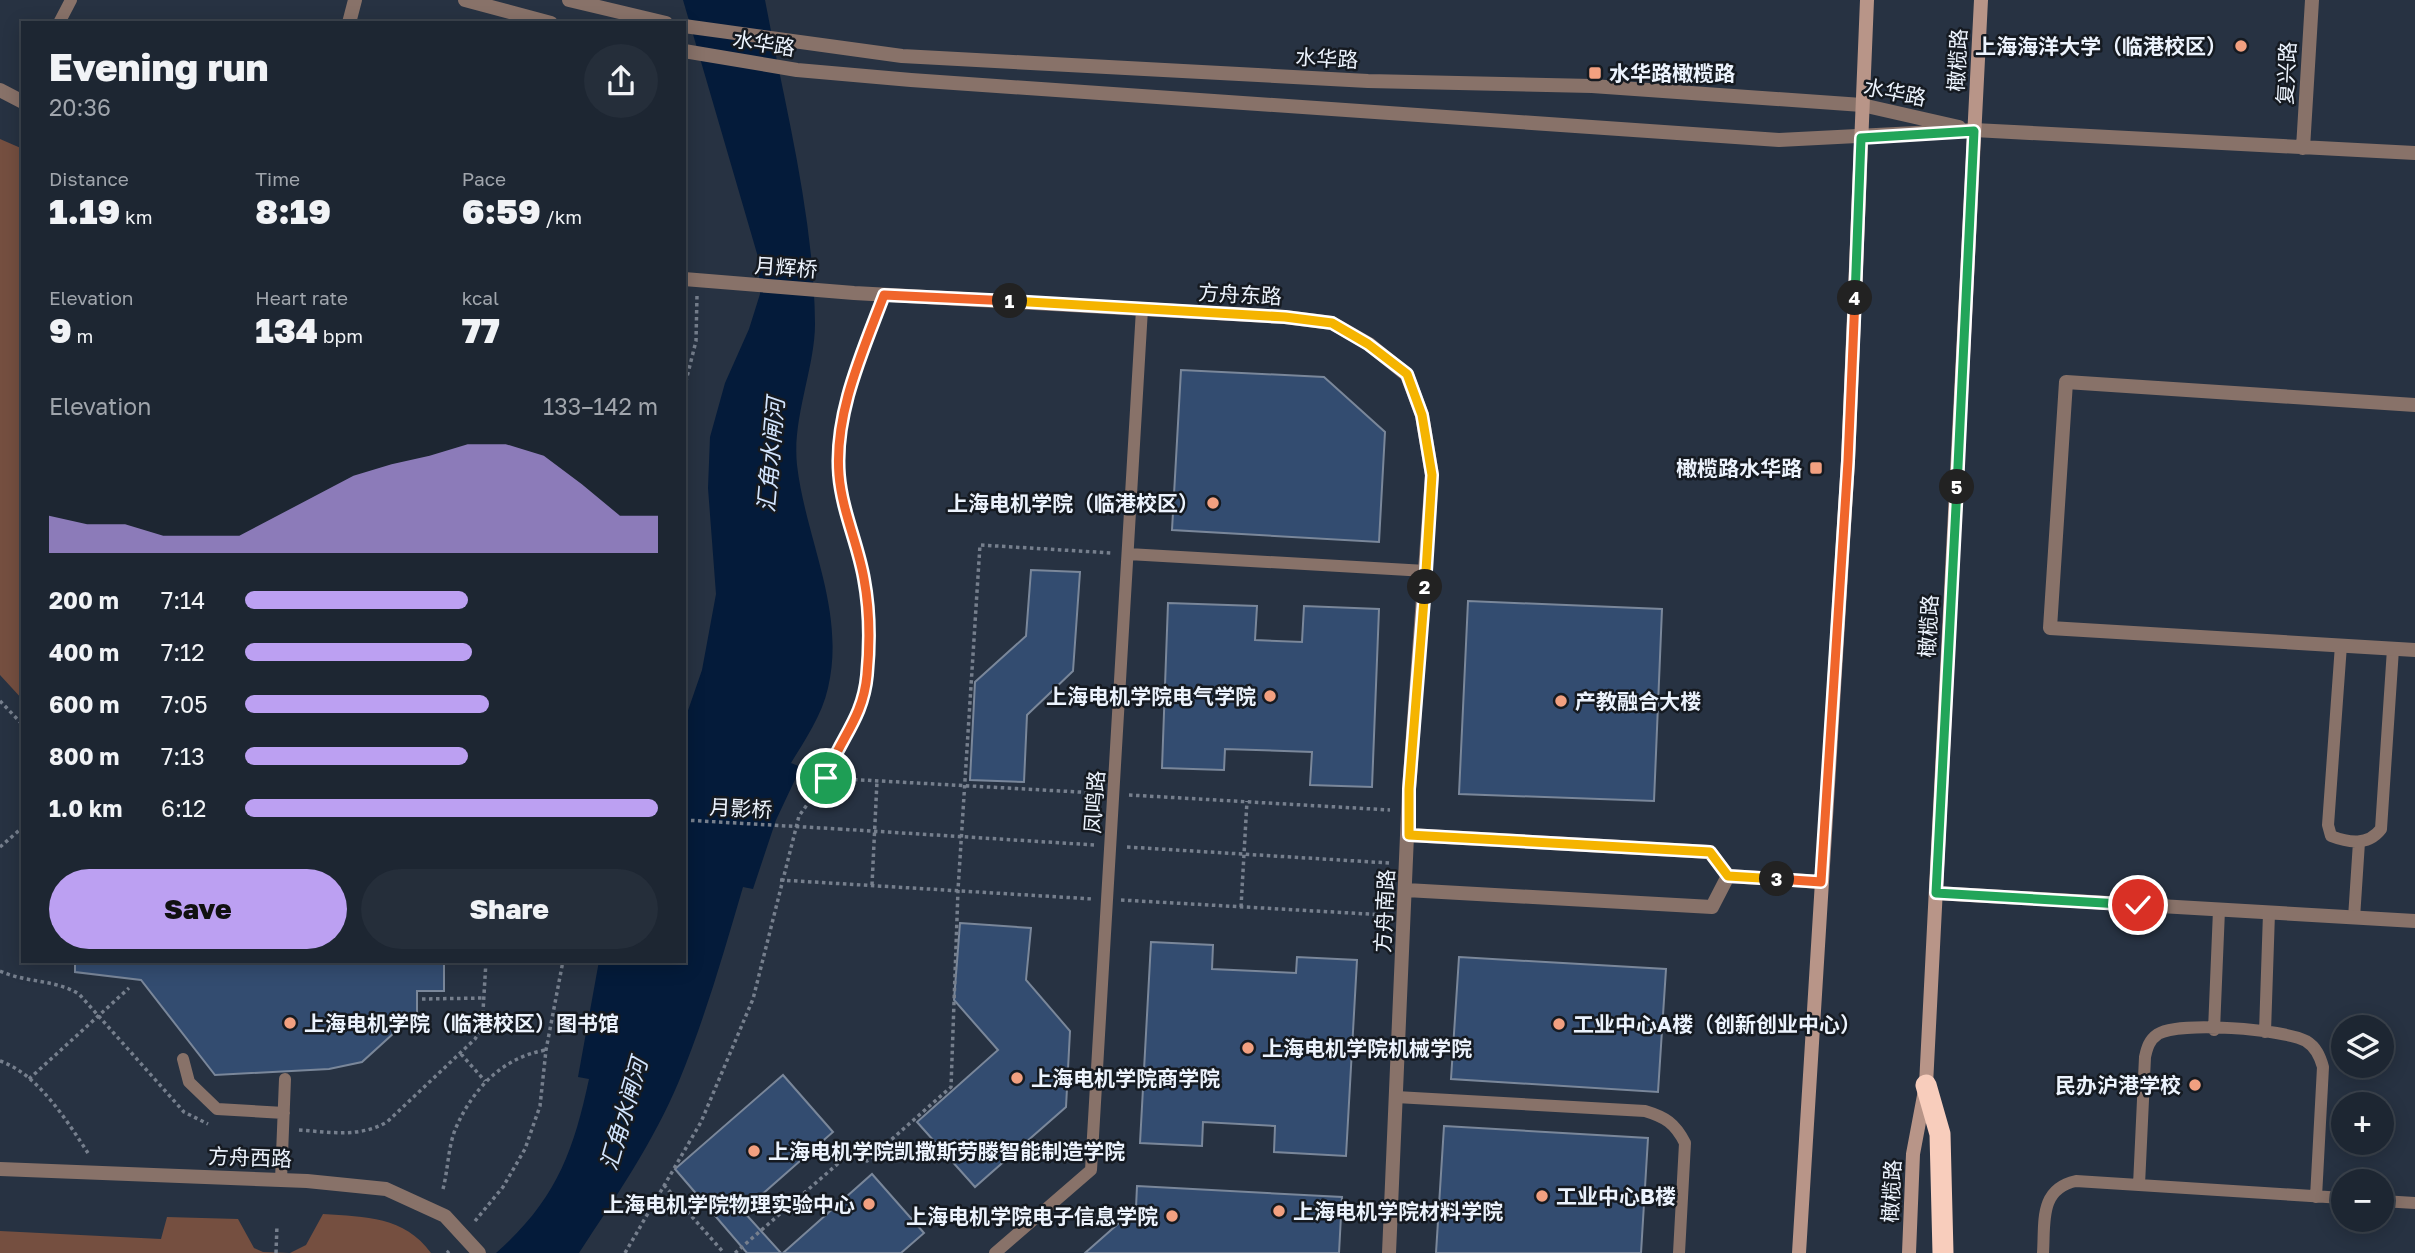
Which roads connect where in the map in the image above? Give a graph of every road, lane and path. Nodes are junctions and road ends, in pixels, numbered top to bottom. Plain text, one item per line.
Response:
1 (71, 0) edge
2 (355, 0) edge
3 (465, 0) edge
4 (569, 0) edge
5 (1867, 0) edge
6 (1981, 0) edge
7 (2312, 0) edge
8 (60, 21) edge
9 (350, 21) edge
10 (544, 21) edge
11 (658, 21) edge
12 (686, 26) edge
13 (686, 51) edge
14 (0, 90) edge
15 (21, 100) edge
16 (1862, 105) junction
17 (1974, 131) junction
18 (1861, 138) junction
19 (2303, 148) junction
20 (2415, 153) edge
21 (691, 280) edge
22 (854, 293) joint
23 (884, 295) junction
24 (1142, 309) junction
25 (686, 381) edge
26 (2415, 405) edge
27 (1128, 554) junction
28 (1426, 571) junction
29 (2341, 646) junction
30 (2393, 649) junction
31 (2415, 650) edge
32 (0, 701) edge
33 (4, 705) junction
34 (0, 709) edge
35 (21, 724) edge
36 (877, 781) dead end
37 (1247, 801) dead end
38 (686, 820) edge
39 (21, 829) edge
40 (839, 829) dead end
41 (1409, 835) junction
42 (2358, 842) junction
43 (0, 847) edge
44 (1728, 876) junction
45 (1821, 882) junction
46 (872, 885) dead end
47 (1406, 890) junction
48 (1936, 893) junction
49 (1241, 907) dead end
50 (2219, 910) junction
51 (2269, 913) junction
52 (2354, 918) junction
53 (2415, 921) edge
54 (486, 963) edge
55 (563, 963) edge
56 (0, 971) edge
57 (129, 988) dead end
58 (484, 998) junction
59 (422, 999) dead end
60 (101, 1015) junction
61 (2214, 1030) junction
62 (2264, 1032) junction
63 (546, 1050) junction
64 (460, 1053) junction
65 (183, 1059) dead end
66 (0, 1061) edge
67 (29, 1079) junction
68 (285, 1079) dead end
69 (485, 1081) junction
70 (1926, 1085) junction
71 (1396, 1097) junction
72 (284, 1113) junction
73 (212, 1125) dead end
74 (283, 1129) junction
75 (88, 1153) dead end
76 (0, 1169) edge
77 (281, 1180) junction
78 (664, 1185) junction
79 (2139, 1185) junction
80 (443, 1189) dead end
81 (2316, 1197) junction
82 (2331, 1198) edge
83 (2394, 1202) edge
84 (2415, 1203) edge
85 (475, 1222) dead end
86 (277, 1225) dead end
87 (478, 1252) edge
88 (276, 1253) edge
89 (625, 1253) edge
90 (723, 1253) edge
91 (735, 1253) edge
92 (995, 1253) edge
93 (1388, 1253) edge
94 (1679, 1253) edge
95 (1800, 1253) edge
96 (1909, 1253) edge
97 (1943, 1253) edge
98 (2043, 1253) edge

1 - 8 lane
2 - 9 street
3 - 10 street
4 - 11 street
5 - 16 main road
6 - 17 main road, 橄榄路
7 - 19 street, 复兴路
12 - 16 street, 水华路
13 - 18 street, 水华路
14 - 15 street
16 - 17 street, 水华路
16 - 18 main road
17 - 18 street, 水华路
17 - 19 street
17 - 48 main road, 橄榄路
18 - 45 main road
19 - 20 street
21 - 22 street, 月辉桥
21 - 25 path
22 - 23 street, 方舟东路
23 - 24 street, 方舟东路
23 - 78 path
24 - 27 lane, 凤鸣路
24 - 28 street, 方舟东路
26 - 29 street
27 - 28 lane
27 - 91 path
27 - 92 lane, 凤鸣路
28 - 41 street, 方舟南路
29 - 30 street
29 - 42 lane
30 - 31 street
30 - 42 lane
32 - 33 path
33 - 34 path
33 - 35 path
36 - 46 path
37 - 49 path
38 - 40 path, 月影桥, bridge
39 - 43 path
41 - 44 street
41 - 47 street, 方舟南路
42 - 52 lane
44 - 45 street
44 - 47 street
45 - 95 main road
47 - 71 street, 方舟南路
48 - 50 street
48 - 70 main road, 橄榄路
50 - 51 street
50 - 61 lane
51 - 52 street
51 - 62 lane
52 - 53 street
54 - 58 path
55 - 63 path
56 - 60 path
57 - 60 path
58 - 59 path
58 - 64 path
60 - 67 path
60 - 73 path
61 - 62 lane
61 - 79 lane
62 - 81 lane
63 - 69 path
63 - 85 path
64 - 69 path
64 - 74 path
65 - 72 lane
66 - 67 path
67 - 75 path
68 - 72 lane
69 - 80 path
70 - 96 main road, 橄榄路
70 - 97 highway
71 - 93 street, 方舟南路
71 - 94 lane
72 - 74 lane
74 - 77 lane
76 - 77 street, 方舟西路
77 - 87 street, 方舟西路
78 - 89 path
78 - 90 path
79 - 81 lane
79 - 98 lane
81 - 82 lane
83 - 84 lane
86 - 88 path

